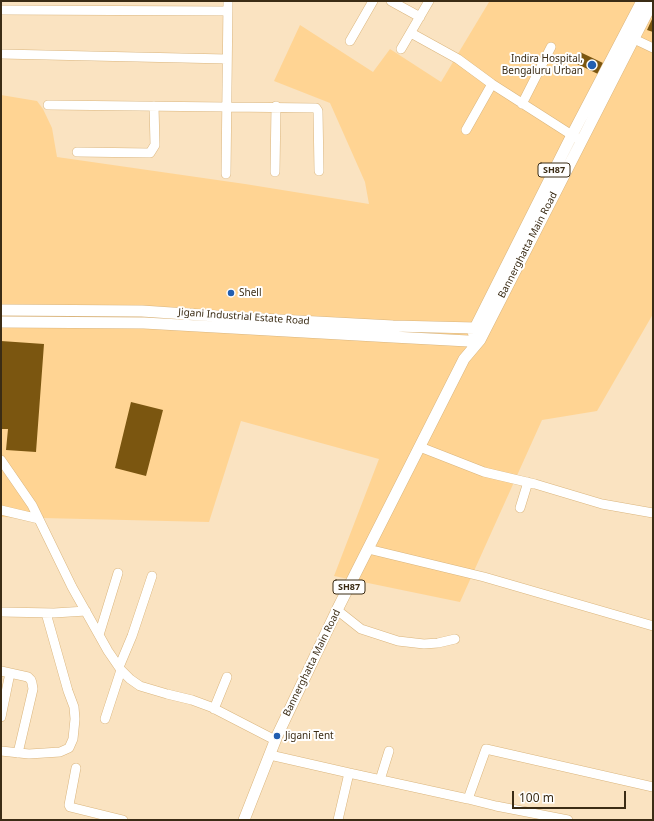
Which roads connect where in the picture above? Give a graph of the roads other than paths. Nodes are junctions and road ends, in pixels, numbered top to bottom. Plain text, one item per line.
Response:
1 (228, 1) edge
2 (373, 1) edge
3 (391, 1) edge
4 (430, 1) edge
5 (642, 1) edge
6 (653, 1) edge
7 (1, 10) edge
8 (228, 11) junction
9 (420, 17) junction
10 (411, 33) junction
11 (634, 39) junction
12 (350, 42) dead end
13 (551, 47) dead end
14 (653, 48) edge
15 (401, 49) dead end
16 (1, 54) edge
17 (227, 59) junction
18 (492, 84) junction
19 (522, 104) junction
20 (48, 105) dead end
21 (154, 106) junction
22 (227, 106) junction
23 (276, 106) junction
24 (466, 130) dead end
25 (576, 138) junction
26 (77, 152) dead end
27 (319, 171) dead end
28 (275, 172) dead end
29 (226, 174) dead end
30 (1, 310) edge
31 (1, 322) edge
32 (481, 328) junction
33 (474, 340) junction
34 (420, 447) junction
35 (1, 460) edge
36 (528, 482) junction
37 (520, 508) dead end
38 (1, 510) edge
39 (653, 513) edge
40 (39, 519) junction
41 (368, 549) junction
42 (118, 573) dead end
43 (152, 576) dead end
44 (337, 610) junction
45 (86, 611) junction
46 (1, 612) edge
47 (46, 613) junction
48 (653, 626) edge
49 (99, 635) junction
50 (455, 639) dead end
51 (120, 668) junction
52 (1, 671) edge
53 (10, 674) junction
54 (227, 677) dead end
55 (214, 709) junction
56 (1, 717) edge
57 (105, 719) dead end
58 (275, 740) junction
59 (1, 751) edge
60 (389, 751) dead end
61 (18, 753) junction
62 (270, 755) junction
63 (76, 768) dead end
64 (349, 773) junction
65 (380, 780) junction
66 (653, 787) edge
67 (468, 799) junction
68 (123, 820) edge
69 (244, 820) edge
70 (338, 820) edge
71 (568, 820) edge

1 - 8 street
2 - 12 street
3 - 9 street
4 - 9 street
5 - 25 main road, Bannerghatta Main Road / SH87
6 - 11 main road, Bannerghatta Main Road / SH87
7 - 8 street
8 - 17 street
9 - 10 street
10 - 15 street
10 - 18 street
11 - 14 street
11 - 25 main road, Bannerghatta Main Road / SH87
13 - 19 street
16 - 17 street
17 - 22 street
18 - 19 street
18 - 24 street
19 - 25 street
20 - 21 street
21 - 22 street
21 - 26 street
22 - 23 street
22 - 29 street
23 - 27 street
23 - 28 street
25 - 32 main road, Bannerghatta Main Road / SH87
30 - 32 main road, Jigani Industrial Estate Road
31 - 33 main road, Jigani Industrial Estate Road
32 - 33 main road, Bannerghatta Main Road / SH87
33 - 34 main road, Bannerghatta Main Road / SH87
34 - 36 street
34 - 41 main road, Bannerghatta Main Road / SH87
35 - 40 street
36 - 37 street
36 - 39 street
38 - 40 street
40 - 45 street
41 - 44 main road, Bannerghatta Main Road / SH87
41 - 48 street
42 - 49 street
43 - 51 street
44 - 50 street
44 - 58 main road, Bannerghatta Main Road / SH87
45 - 47 street
45 - 49 street
46 - 47 street
47 - 61 street
49 - 51 street
51 - 55 street
51 - 57 street
52 - 53 street
53 - 56 street
53 - 61 street
54 - 55 street
55 - 58 street
58 - 62 main road, Bannerghatta Main Road / SH87
59 - 61 street
60 - 65 street
62 - 64 street
62 - 69 main road, Bannerghatta Main Road / SH87
63 - 68 street
64 - 65 street
64 - 70 street
65 - 67 street
66 - 67 street
67 - 71 street

